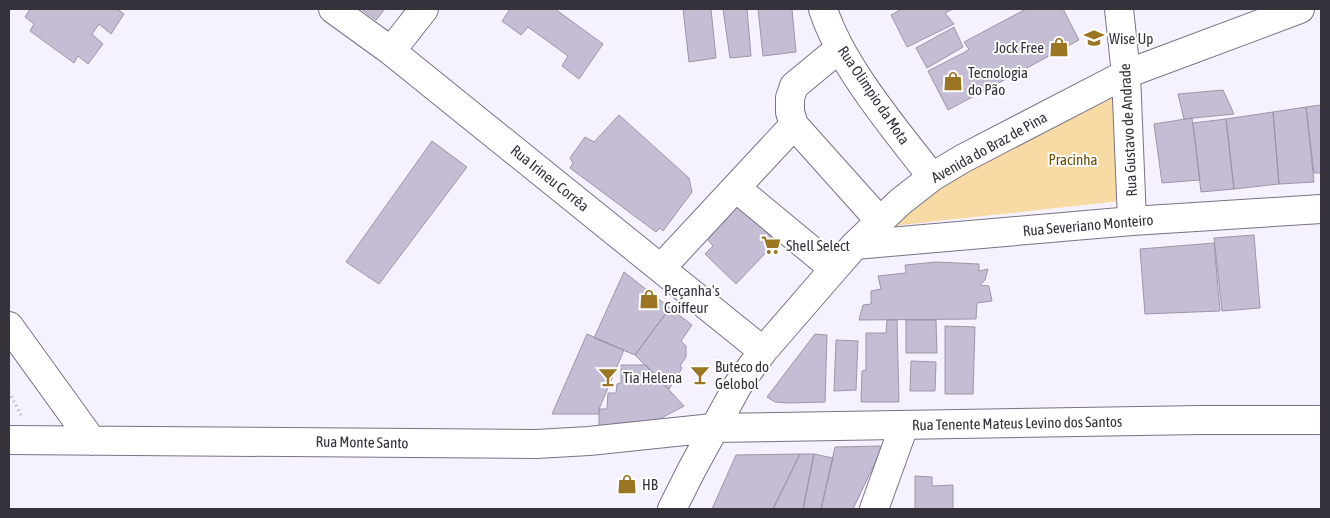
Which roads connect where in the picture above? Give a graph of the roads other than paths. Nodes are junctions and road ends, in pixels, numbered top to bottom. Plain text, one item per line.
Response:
1 (333, 9) edge
2 (424, 9) edge
3 (823, 9) edge
4 (1119, 9) edge
5 (1300, 9) edge
6 (840, 48) junction
7 (391, 51) junction
8 (1126, 74) junction
9 (794, 125) junction
10 (932, 177) junction
11 (736, 188) junction
12 (1321, 209) edge
13 (880, 221) junction
14 (1132, 221) junction
15 (855, 245) junction
16 (661, 268) junction
17 (834, 269) junction
18 (9, 326) edge
19 (763, 351) junction
20 (1321, 420) edge
21 (904, 426) junction
22 (714, 428) junction
23 (9, 440) edge
24 (92, 441) junction
25 (672, 509) edge
26 (874, 509) edge

1 - 7 street, Rua Irineu Corrêa
2 - 7 street
3 - 6 street, Rua Olimpio da Mota
4 - 8 street, Rua Gustavo de Andrade
5 - 8 street, Avenida do Braz de Pina
6 - 9 street
6 - 10 street, Rua Olimpio da Mota
7 - 16 street, Rua Irineu Corrêa
8 - 10 street, Avenida do Braz de Pina
8 - 14 street, Rua Gustavo de Andrade
9 - 11 street
9 - 13 street
10 - 13 street, Avenida do Braz de Pina
11 - 16 street
11 - 17 street
12 - 14 street, Rua Severiano Monteiro
13 - 15 street, Avenida do Braz de Pina
14 - 15 street, Rua Severiano Monteiro
15 - 17 street, Avenida do Braz de Pina
16 - 19 street, Rua Irineu Corrêa
17 - 19 street, Avenida do Braz de Pina
18 - 24 street
19 - 22 street, Avenida do Braz de Pina
20 - 21 street, Rua Tenente Mateus Levino dos Santos
21 - 22 street, Rua Tenente Mateus Levino dos Santos
21 - 26 street
22 - 24 street, Rua Monte Santo
22 - 25 street, Avenida do Braz de Pina
23 - 24 street, Rua Monte Santo

